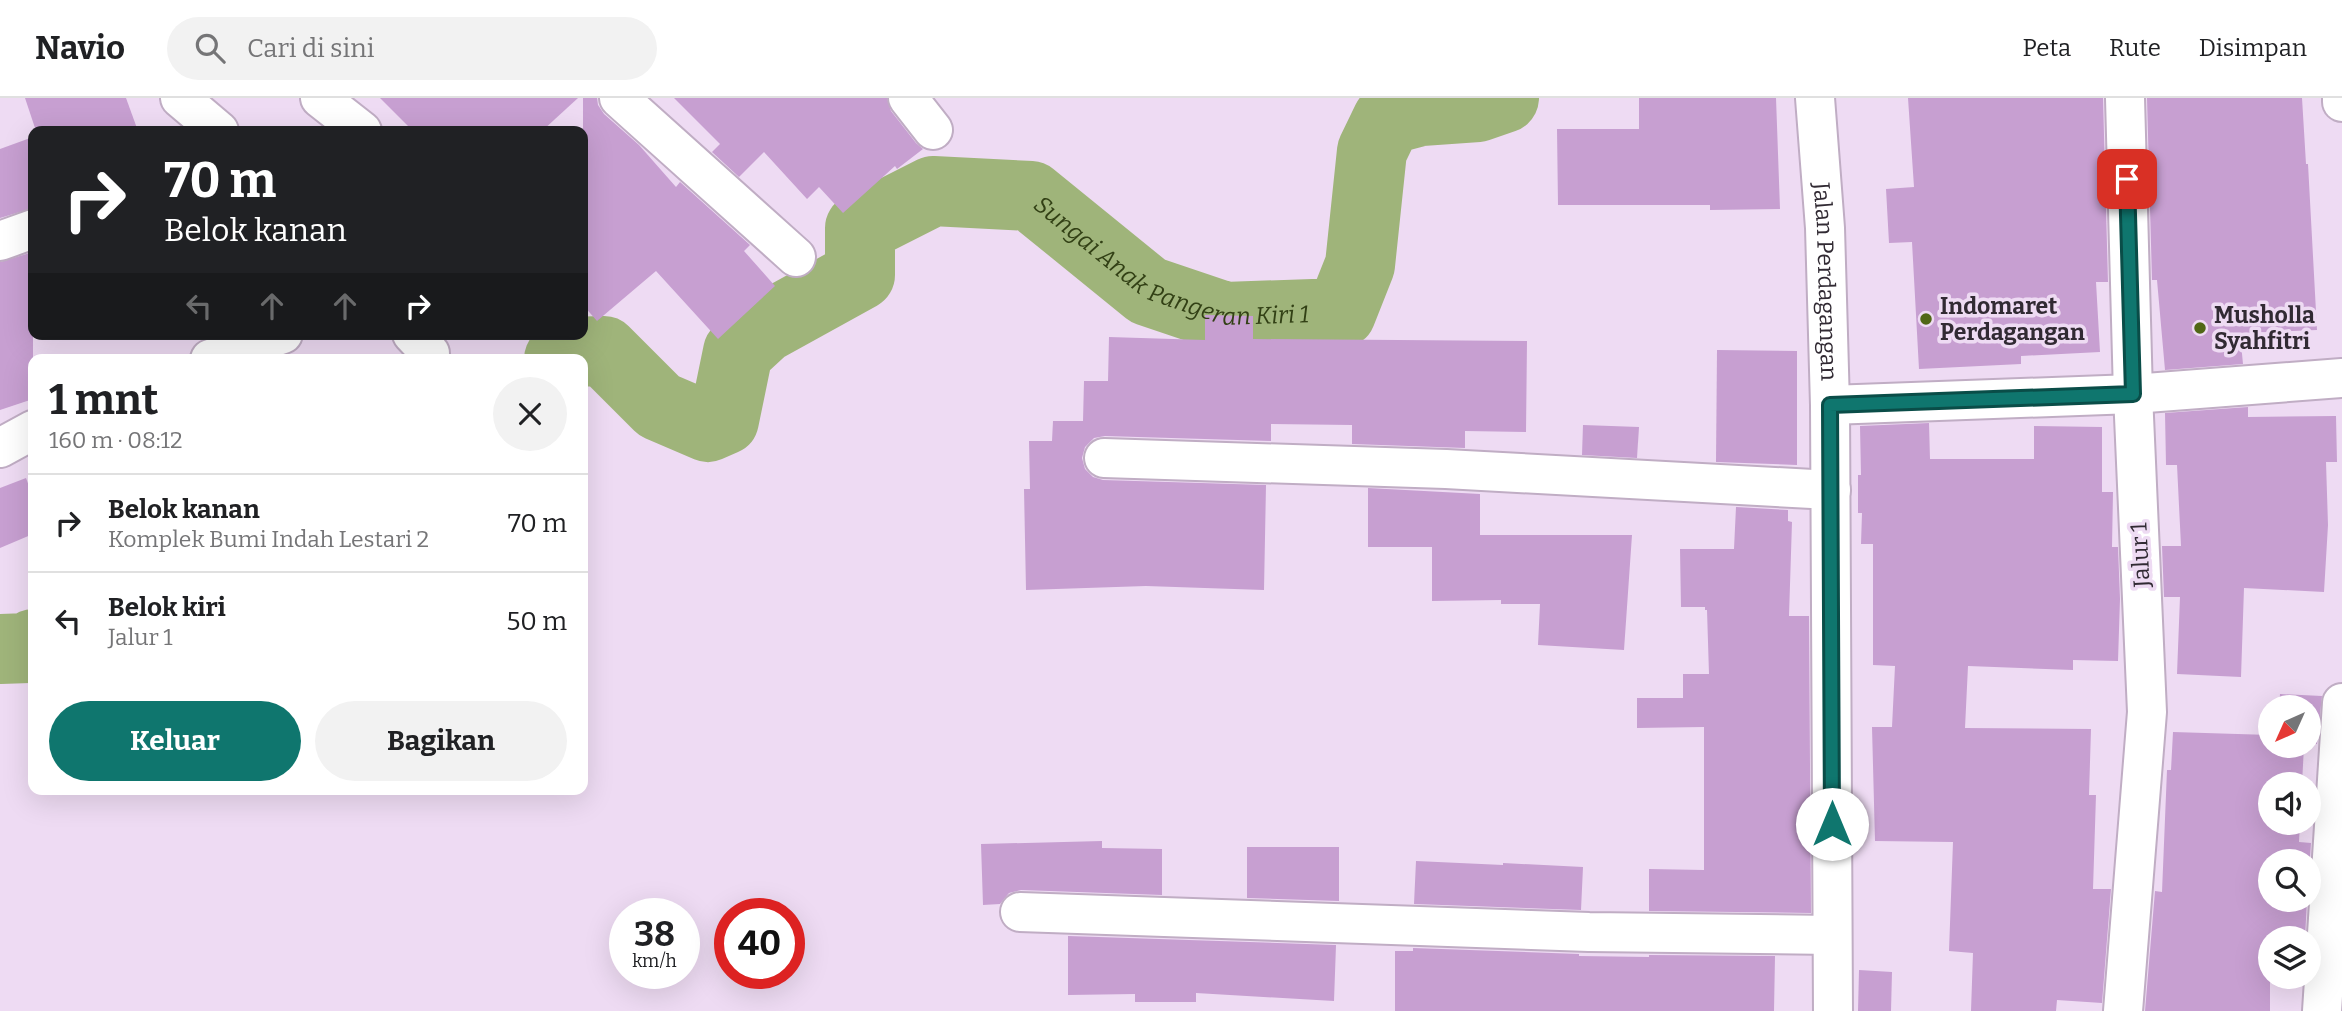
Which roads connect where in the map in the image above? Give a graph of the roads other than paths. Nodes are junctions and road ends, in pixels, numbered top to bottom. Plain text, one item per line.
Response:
1 (180, 98) edge
2 (320, 98) edge
3 (619, 98) edge
4 (908, 98) edge
5 (1815, 98) edge
6 (2125, 98) edge
7 (213, 126) edge
8 (356, 126) edge
9 (933, 130) dead end
10 (28, 231) edge
11 (0, 241) edge
12 (796, 257) dead end
13 (265, 340) edge
14 (225, 354) edge
15 (2342, 378) edge
16 (2133, 394) junction
17 (1830, 405) junction
18 (28, 433) edge
19 (0, 448) edge
20 (1104, 458) dead end
21 (1831, 491) junction
22 (2342, 703) edge
23 (1020, 912) dead end
24 (1832, 935) junction
25 (1833, 1011) edge
26 (2123, 1011) edge
27 (2322, 1011) edge

1 - 7 street
2 - 8 street
3 - 12 street
4 - 9 street
5 - 17 street, Jalan Perdagangan
6 - 16 street, Jalur 1
10 - 11 street
13 - 14 street
15 - 16 street
16 - 17 street
16 - 26 street, Jalur 1
17 - 21 street, Jalan Perdagangan
18 - 19 street
20 - 21 street
21 - 24 street, Jalan Perdagangan
22 - 27 street
23 - 24 street
24 - 25 street, Jalan Perdagangan

